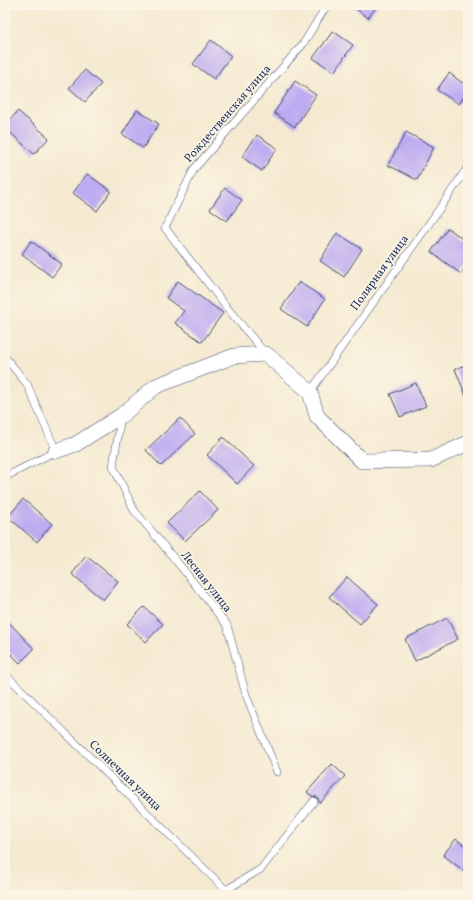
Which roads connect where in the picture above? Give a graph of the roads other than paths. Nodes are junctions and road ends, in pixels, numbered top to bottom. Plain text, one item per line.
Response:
1 (327, 5) edge
2 (468, 167) edge
3 (266, 354) junction
4 (5, 357) edge
5 (310, 392) junction
6 (122, 415) junction
7 (468, 443) edge
8 (56, 451) junction
9 (5, 477) edge
10 (5, 674) edge
11 (277, 772) dead end
12 (314, 802) dead end
13 (226, 892) edge

1 - 3 lane, Рождественская улица
2 - 5 lane, Полярная улица
3 - 5 street
3 - 6 street
4 - 8 lane
5 - 7 street
6 - 8 street
6 - 11 lane, Лесная улица
8 - 9 lane
10 - 13 lane, Солнечная улица
12 - 13 lane

